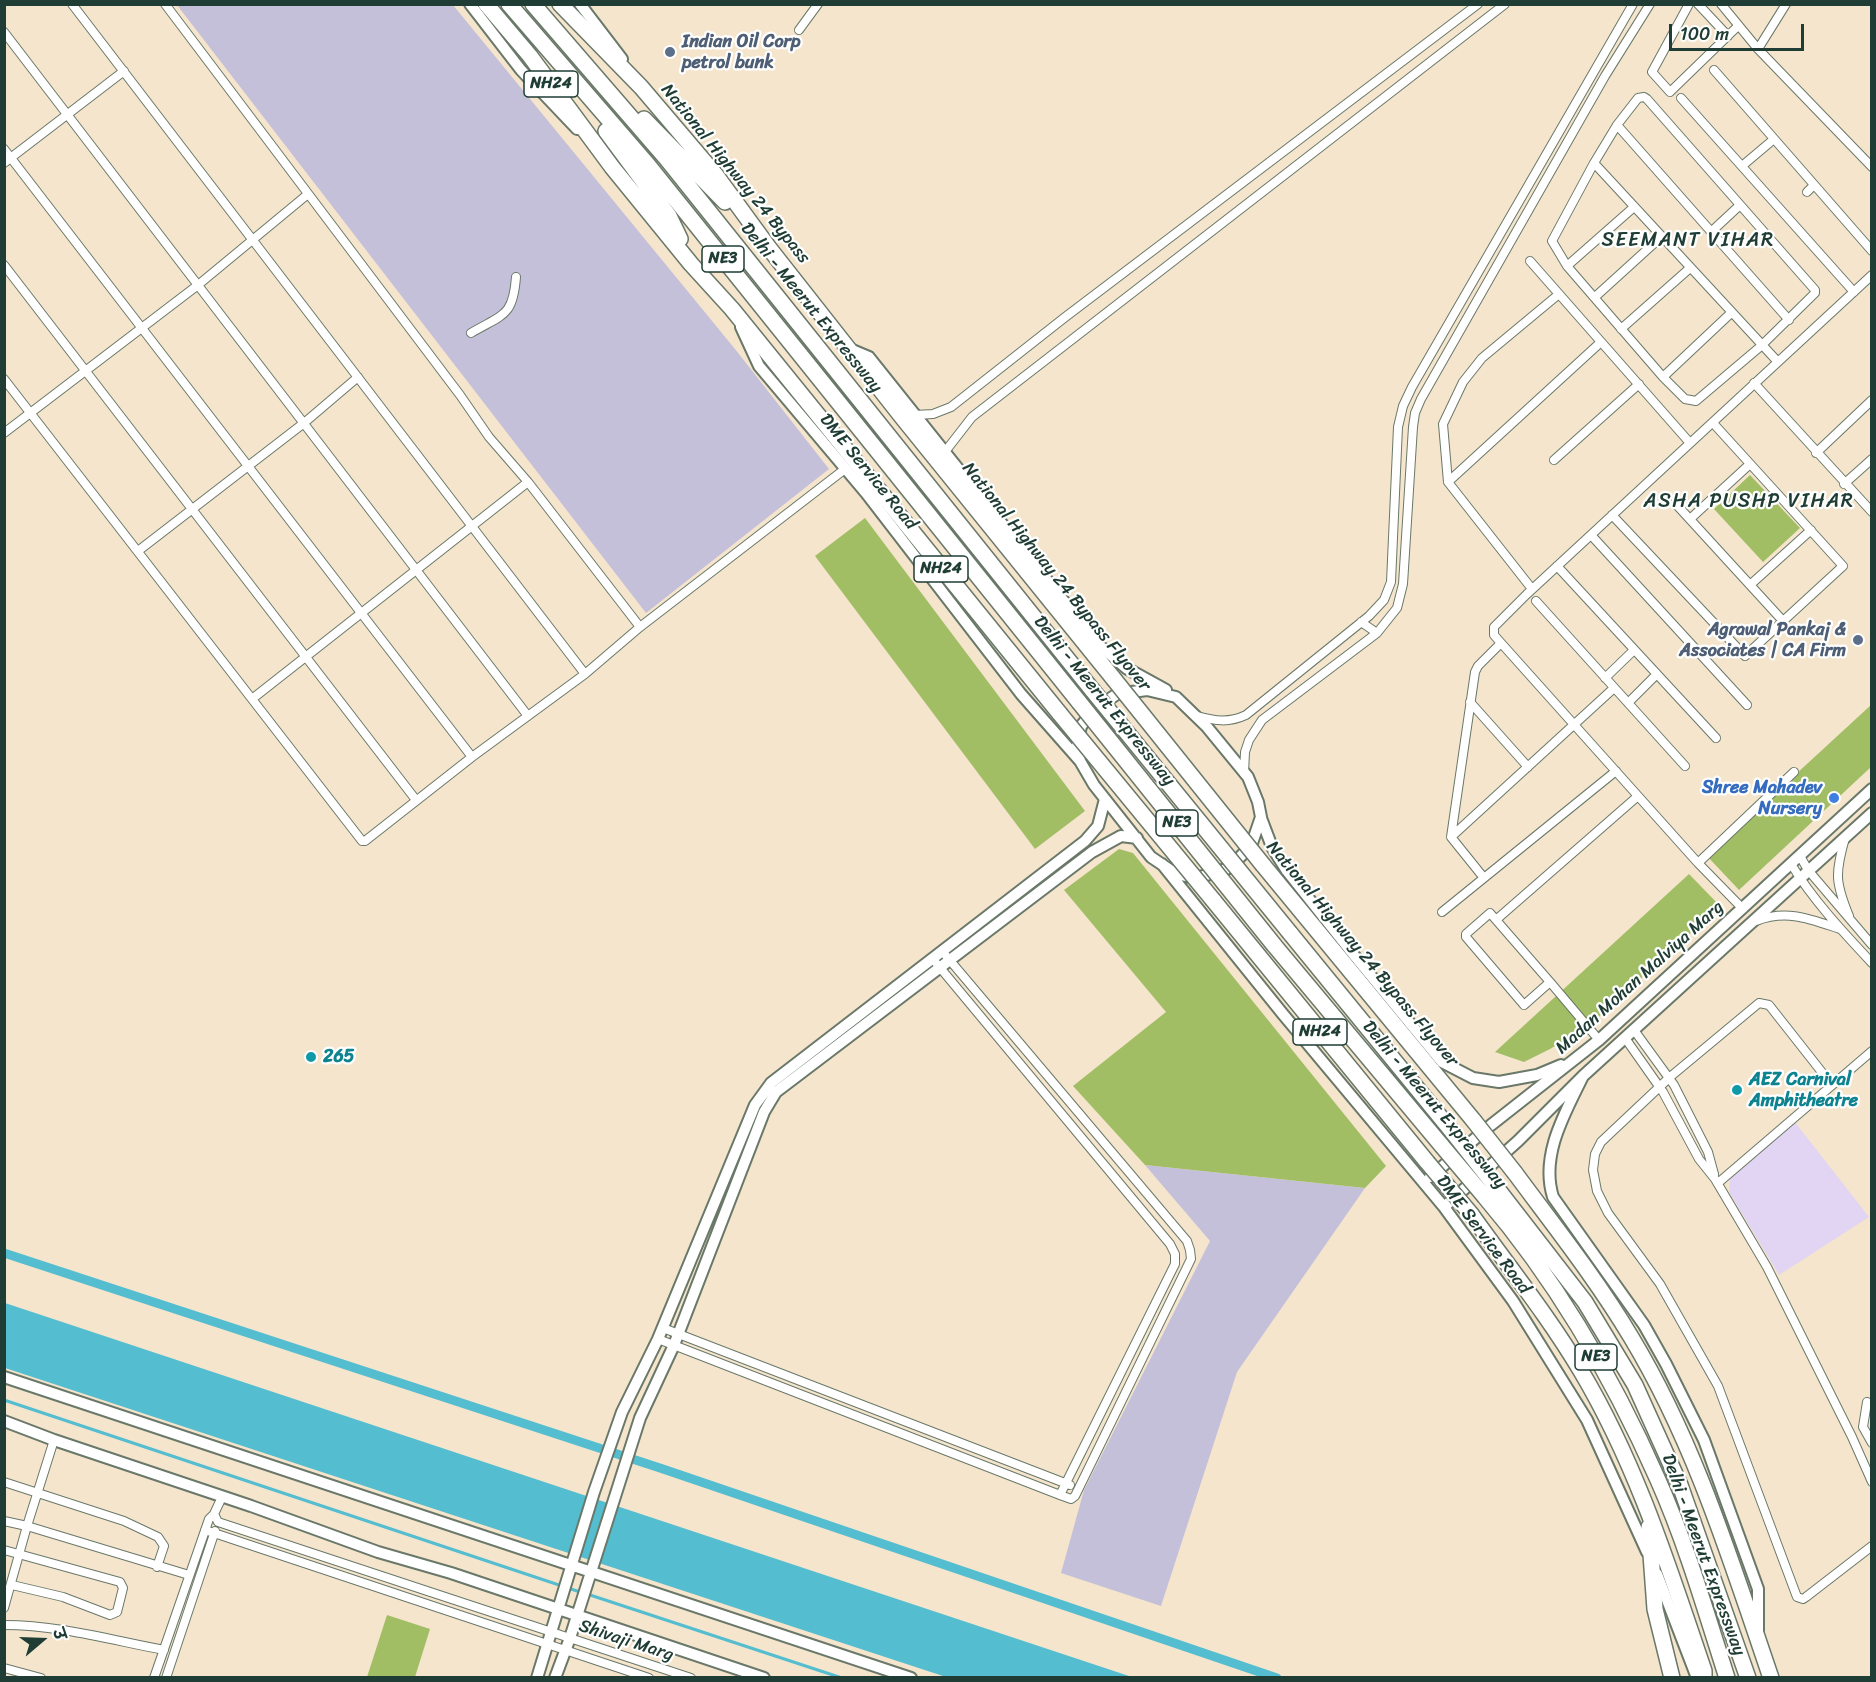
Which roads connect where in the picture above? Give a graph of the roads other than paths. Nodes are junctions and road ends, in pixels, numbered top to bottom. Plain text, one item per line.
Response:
1 (72, 4) edge
2 (165, 4) edge
3 (470, 4) edge
4 (486, 4) edge
5 (509, 4) edge
6 (533, 4) edge
7 (560, 4) edge
8 (580, 4) edge
9 (818, 4) edge
10 (1478, 4) edge
11 (1505, 4) edge
12 (1633, 4) edge
13 (1650, 4) edge
14 (1689, 4) edge
15 (1698, 4) edge
16 (1721, 4) edge
17 (1786, 4) edge
18 (549, 24) junction
19 (1738, 26) junction
20 (799, 30) dead end
21 (4, 32) edge
22 (1728, 36) junction
23 (538, 38) junction
24 (1758, 49) junction
25 (1714, 70) dead end
26 (124, 71) junction
27 (641, 87) junction
28 (1682, 98) dead end
29 (67, 115) junction
30 (1617, 125) junction
31 (1774, 139) junction
32 (4, 149) edge
33 (8, 161) edge
34 (1594, 163) junction
35 (1742, 166) junction
36 (1872, 166) edge
37 (612, 167) junction
38 (1814, 185) junction
39 (1807, 192) dead end
40 (308, 194) junction
41 (1740, 205) junction
42 (1634, 207) junction
43 (1711, 231) junction
44 (1661, 237) junction
45 (253, 240) junction
46 (769, 248) junction
47 (1872, 251) edge
48 (1530, 261) dead end
49 (692, 264) junction
50 (4, 265) edge
51 (1567, 266) junction
52 (1690, 268) junction
53 (1872, 275) edge
54 (516, 277) dead end
55 (198, 285) junction
56 (1854, 292) junction
57 (1559, 294) junction
58 (1594, 297) junction
59 (732, 309) junction
60 (1731, 313) junction
61 (1789, 320) junction
62 (142, 327) junction
63 (1621, 329) junction
64 (471, 333) dead end
65 (1602, 342) junction
66 (1761, 346) junction
67 (848, 348) joint
68 (1778, 362) junction
69 (86, 370) junction
70 (358, 377) junction
71 (1663, 377) junction
72 (4, 379) edge
73 (1754, 383) junction
74 (1639, 384) junction
75 (1872, 400) edge
76 (31, 413) junction
77 (909, 416) junction
78 (304, 423) junction
79 (1713, 423) junction
80 (4, 433) edge
81 (1690, 443) junction
82 (944, 453) junction
83 (1816, 453) junction
84 (1872, 459) edge
85 (1554, 460) dead end
86 (1750, 464) junction
87 (248, 466) junction
88 (845, 469) junction
89 (528, 482) junction
90 (1448, 482) junction
91 (1844, 484) junction
92 (1675, 503) dead end
93 (192, 509) junction
94 (1872, 512) edge
95 (1612, 515) junction
96 (1690, 519) junction
97 (472, 526) junction
98 (1811, 530) junction
99 (1591, 534) junction
100 (138, 551) junction
101 (1557, 566) junction
102 (416, 570) junction
103 (1750, 585) junction
104 (1532, 589) junction
105 (1536, 601) dead end
106 (361, 613) junction
107 (1783, 621) junction
108 (1361, 622) junction
109 (640, 627) junction
110 (1377, 633) junction
111 (1500, 643) junction
112 (1634, 650) junction
113 (306, 657) junction
114 (585, 674) junction
115 (1657, 674) junction
116 (1605, 678) junction
117 (1614, 688) junction
118 (1176, 697) junction
119 (252, 699) junction
120 (1470, 702) junction
121 (1628, 702) junction
122 (1747, 705) dead end
123 (1196, 715) junction
124 (528, 716) junction
125 (1575, 724) junction
126 (1716, 738) dead end
127 (472, 756) junction
128 (1080, 761) junction
129 (1685, 766) dead end
130 (1528, 767) junction
131 (1616, 771) junction
132 (1794, 772) dead end
133 (1244, 773) junction
134 (1872, 789) edge
135 (1638, 796) junction
136 (1106, 799) junction
137 (416, 800) junction
138 (1872, 813) edge
139 (1261, 817) junction
140 (1451, 837) junction
141 (1845, 837) junction
142 (1137, 838) junction
143 (1795, 860) junction
144 (1698, 863) junction
145 (1162, 864) junction
146 (1804, 874) junction
147 (1484, 878) junction
148 (1743, 909) junction
149 (1442, 912) dead end
150 (1497, 919) junction
151 (1751, 922) junction
152 (1853, 924) junction
153 (1841, 930) junction
154 (1872, 945) edge
155 (937, 954) junction
156 (1872, 963) edge
157 (945, 964) junction
158 (1550, 982) junction
159 (1634, 1030) junction
160 (1625, 1038) junction
161 (1599, 1040) junction
162 (1872, 1051) edge
163 (1575, 1059) junction
164 (1583, 1076) junction
165 (1670, 1077) junction
166 (1832, 1085) junction
167 (1660, 1087) junction
168 (1716, 1181) junction
169 (1423, 1183) junction
170 (1491, 1192) junction
171 (1444, 1207) junction
172 (663, 1328) junction
173 (679, 1334) junction
174 (658, 1339) junction
175 (674, 1345) junction
176 (4, 1377) edge
177 (1867, 1402) dead end
178 (4, 1421) edge
179 (54, 1440) junction
180 (1872, 1443) edge
181 (1871, 1458) edge
182 (1863, 1463) junction
183 (4, 1482) edge
184 (1872, 1482) edge
185 (1067, 1483) junction
186 (1079, 1488) junction
187 (36, 1492) junction
188 (1642, 1493) junction
189 (1060, 1495) junction
190 (222, 1497) junction
191 (214, 1518) junction
192 (4, 1521) edge
193 (27, 1526) junction
194 (205, 1530) junction
195 (214, 1533) junction
196 (1872, 1546) edge
197 (4, 1550) edge
198 (19, 1554) junction
199 (1652, 1563) junction
200 (571, 1566) junction
201 (157, 1567) junction
202 (591, 1572) junction
203 (189, 1575) junction
204 (12, 1585) junction
205 (6, 1599) edge
206 (4, 1608) edge
207 (559, 1609) junction
208 (577, 1617) junction
209 (4, 1625) edge
210 (552, 1632) junction
211 (570, 1638) junction
212 (1758, 1639) junction
213 (549, 1644) junction
214 (164, 1650) junction
215 (566, 1650) junction
216 (4, 1668) edge
217 (41, 1677) edge
218 (154, 1677) edge
219 (166, 1677) edge
220 (537, 1677) edge
221 (555, 1677) edge
222 (649, 1677) edge
223 (691, 1677) edge
224 (764, 1677) edge
225 (910, 1677) edge
226 (1672, 1677) edge
227 (1697, 1677) edge
228 (1704, 1677) edge
229 (1727, 1677) edge
230 (1748, 1677) edge
231 (1771, 1677) edge

1 - 26 street
2 - 40 street
3 - 37 main road
4 - 37 highway, NH24
5 - 23 highway, Delhi - Meerut Expressway / NE3
6 - 18 highway, Delhi - Meerut Expressway / NE3
7 - 27 highway, National Highway 24 Bypass
8 - 27 main road
9 - 20 street
10 - 77 street
11 - 82 street
12 - 108 street
13 - 110 street
14 - 22 street
15 - 22 street
16 - 19 street
17 - 24 street
18 - 46 highway
18 - 170 highway, Delhi - Meerut Expressway / NE3, bridge
19 - 22 street
19 - 24 street
21 - 29 street
23 - 49 highway
23 - 170 highway, Delhi - Meerut Expressway / NE3, bridge
24 - 36 street
25 - 31 street
26 - 29 street
26 - 45 street
27 - 46 highway, National Highway 24 Bypass
28 - 35 street
29 - 33 street
29 - 55 street
30 - 34 street
30 - 41 street
30 - 43 street
31 - 35 street
31 - 38 street
32 - 33 street
33 - 62 street
34 - 42 street
34 - 51 street
35 - 56 street
37 - 49 highway
38 - 39 street
38 - 47 street
40 - 45 street
40 - 89 street
41 - 43 street
41 - 61 street
42 - 44 street
42 - 51 street
43 - 61 street
44 - 52 street
44 - 58 street
45 - 55 street
45 - 70 street
46 - 67 highway, National Highway 24 Bypass
48 - 57 street
49 - 59 highway, NH24
50 - 69 street
51 - 58 street
52 - 60 street
52 - 63 street
53 - 56 street
54 - 64 street
55 - 62 street
55 - 78 street
56 - 68 street
57 - 65 street
57 - 90 street
58 - 63 street
59 - 88 main road, DME Service Road
59 - 188 highway, NH24, bridge
60 - 66 street
60 - 71 street
61 - 66 street
62 - 69 street
62 - 87 street
63 - 71 street
65 - 74 street
65 - 90 street
66 - 68 street
66 - 71 street
67 - 77 highway, National Highway 24 Bypass Flyover
68 - 73 street
69 - 76 street
69 - 93 street
70 - 78 street
70 - 97 street
72 - 76 street
73 - 79 street
73 - 83 street
74 - 81 street
74 - 85 street
75 - 83 street
76 - 80 street
76 - 100 street
77 - 82 main road
77 - 212 highway, National Highway 24 Bypass Flyover, bridge
78 - 87 street
78 - 102 street
79 - 81 street
79 - 86 street
81 - 95 street
82 - 118 main road
83 - 91 street
84 - 91 street
86 - 96 street
86 - 98 street
87 - 93 street
87 - 106 street
88 - 109 street
88 - 128 main road, DME Service Road
89 - 97 street
89 - 109 street
90 - 104 street
91 - 94 street
92 - 96 street
93 - 100 street
93 - 113 street
95 - 99 street
95 - 107 street
96 - 103 street
97 - 102 street
97 - 114 street
98 - 103 street
98 - 107 street
99 - 101 street
99 - 122 street
100 - 119 street
101 - 104 street
101 - 112 street
102 - 106 street
102 - 124 street
103 - 107 street
104 - 111 street
105 - 116 street
106 - 113 street
106 - 127 street
108 - 110 street
108 - 123 street
109 - 114 street
110 - 133 street
111 - 120 street
111 - 125 street
112 - 115 street
112 - 116 street
113 - 119 street
113 - 137 street
114 - 124 street
115 - 121 street
115 - 126 street
116 - 117 street
117 - 121 street
117 - 125 street
118 - 123 main road
118 - 128 main road
119 - 137 street
120 - 130 street
120 - 140 street
121 - 129 street
123 - 133 main road
124 - 127 street
125 - 130 street
125 - 131 street
127 - 137 street
128 - 136 main road
130 - 140 street
131 - 135 street
131 - 147 street
132 - 144 street
133 - 139 main road
134 - 143 main road, Madan Mohan Malviya Marg
135 - 144 street
135 - 150 street
136 - 142 main road
136 - 155 main road
138 - 141 main road, Madan Mohan Malviya Marg
139 - 145 main road
139 - 163 main road
140 - 147 street
141 - 146 main road, Madan Mohan Malviya Marg
141 - 152 street
142 - 145 main road
142 - 157 main road
143 - 146 street
143 - 148 main road, Madan Mohan Malviya Marg
144 - 148 street
145 - 169 main road, DME Service Road
146 - 151 main road, Madan Mohan Malviya Marg
146 - 152 street
146 - 153 street
147 - 149 street
148 - 161 main road, Madan Mohan Malviya Marg
150 - 158 street
150 - 158 street
151 - 153 street
151 - 159 main road, Madan Mohan Malviya Marg
152 - 154 street
153 - 156 street
155 - 157 street
155 - 172 main road
157 - 173 main road
157 - 185 street
157 - 186 street
158 - 161 street
159 - 160 main road, Madan Mohan Malviya Marg
159 - 165 street
160 - 164 main road, Madan Mohan Malviya Marg
160 - 167 street
161 - 163 main road, Madan Mohan Malviya Marg
162 - 166 street
163 - 169 main road, Madan Mohan Malviya Marg
164 - 171 main road, Madan Mohan Malviya Marg
164 - 212 main road
165 - 166 street
165 - 167 street
165 - 168 street
166 - 168 street
167 - 168 street
167 - 196 street
168 - 182 street
169 - 171 main road, DME Service Road
170 - 229 highway, Delhi - Meerut Expressway / NE3
170 - 230 highway, Delhi - Meerut Expressway / NE3
171 - 199 main road, DME Service Road
172 - 173 street
172 - 174 main road
173 - 175 main road
173 - 185 street
174 - 175 street
174 - 200 main road
175 - 189 street
175 - 202 main road
176 - 200 main road
177 - 180 street
178 - 179 main road
179 - 187 street
179 - 190 main road
181 - 182 street
182 - 184 street
183 - 187 street
185 - 186 street
185 - 189 street
186 - 189 street
187 - 193 street
187 - 201 street
188 - 199 highway
188 - 228 highway
190 - 191 street
190 - 207 main road
191 - 194 street
191 - 195 street
191 - 210 street, Shivaji Marg
192 - 193 street
193 - 198 street
193 - 201 street
194 - 195 street, Shivaji Marg
194 - 203 street
195 - 213 street, Shivaji Marg
195 - 219 street
197 - 198 street
198 - 204 street
198 - 204 street
199 - 226 highway
199 - 227 main road, DME Service Road
200 - 202 main road
200 - 207 main road
201 - 203 street
202 - 208 main road
202 - 225 main road
203 - 214 street
204 - 205 street
205 - 206 street
207 - 208 main road
207 - 210 main road
208 - 211 main road
208 - 224 main road
209 - 214 street
210 - 211 street, Shivaji Marg
210 - 213 main road
211 - 215 main road
211 - 223 street, Shivaji Marg
212 - 231 highway, National Highway 24 Bypass Flyover
213 - 215 street, Shivaji Marg
213 - 220 main road
214 - 218 street
215 - 221 main road
215 - 222 street, Shivaji Marg
216 - 217 street

